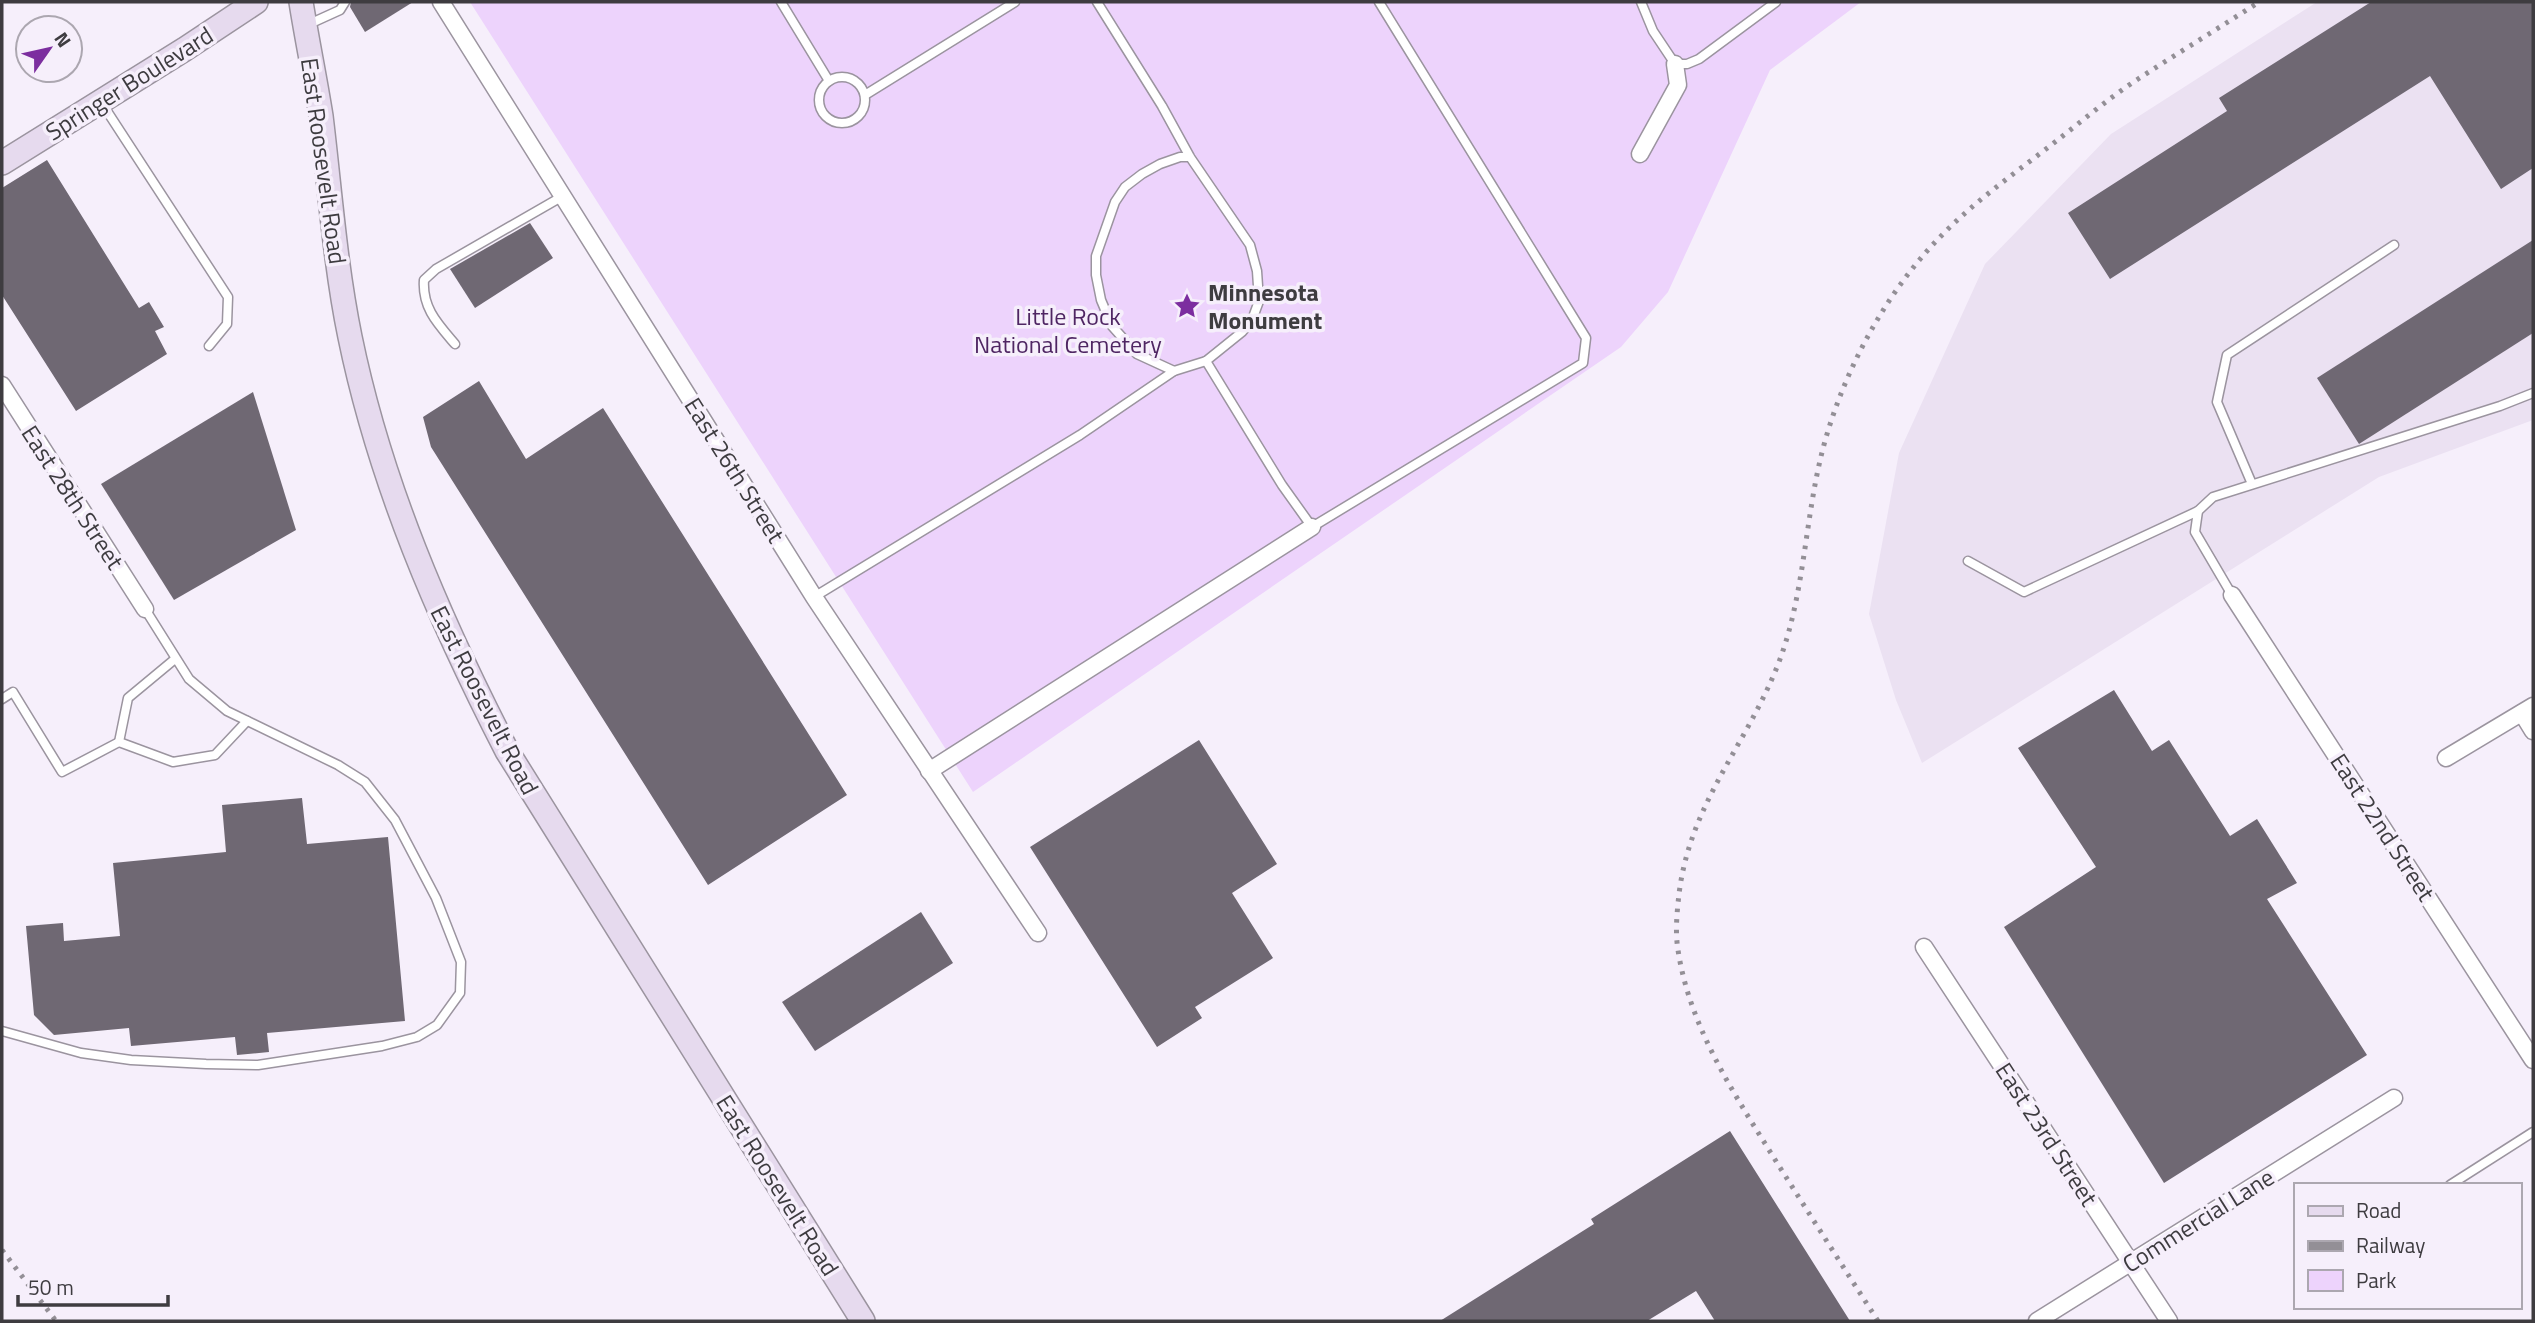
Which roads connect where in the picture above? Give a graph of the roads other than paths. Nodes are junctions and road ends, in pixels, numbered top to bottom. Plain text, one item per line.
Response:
1 (256, 2) edge
2 (301, 2) edge
3 (345, 2) edge
4 (441, 2) edge
5 (781, 2) edge
6 (1016, 2) edge
7 (1097, 2) edge
8 (1379, 2) edge
9 (1640, 2) edge
10 (1776, 2) edge
11 (305, 26) junction
12 (1675, 64) junction
13 (829, 81) junction
14 (865, 94) junction
15 (101, 102) junction
16 (1640, 154) dead end
17 (1190, 157) junction
18 (2, 163) edge
19 (563, 196) junction
20 (2394, 245) dead end
21 (455, 344) dead end
22 (209, 346) dead end
23 (1206, 361) junction
24 (1174, 372) junction
25 (2, 385) edge
26 (2533, 393) edge
27 (2252, 484) junction
28 (2198, 511) junction
29 (1312, 527) junction
30 (1968, 561) dead end
31 (2232, 595) joint
32 (814, 597) junction
33 (145, 609) joint
34 (175, 659) junction
35 (2, 699) edge
36 (2528, 710) edge
37 (247, 721) junction
38 (2533, 731) edge
39 (119, 743) junction
40 (2446, 758) dead end
41 (929, 771) junction
42 (1038, 933) dead end
43 (1924, 947) dead end
44 (2, 1031) edge
45 (2533, 1060) edge
46 (2394, 1098) dead end
47 (2533, 1132) edge
48 (2453, 1183) edge
49 (2131, 1262) junction
50 (863, 1321) edge
51 (2037, 1321) edge
52 (2169, 1321) edge

1 - 15 main road, Springer Boulevard
2 - 11 main road, East Roosevelt Road
3 - 11 lane
4 - 19 street, East 26th Street
5 - 13 lane
6 - 14 lane
7 - 17 lane
8 - 29 lane
9 - 12 lane
10 - 12 lane
11 - 50 main road, East Roosevelt Road
12 - 16 street
13 - 14 lane
13 - 14 lane
15 - 18 main road, Springer Boulevard
15 - 22 lane
17 - 23 lane
17 - 24 lane
19 - 21 lane
19 - 32 street, East 26th Street
20 - 27 lane
23 - 24 lane
23 - 29 lane
24 - 32 lane
25 - 33 street, East 28th Street
26 - 27 lane
27 - 28 lane
28 - 30 lane
28 - 31 lane
29 - 41 street
31 - 45 street, East 22nd Street
32 - 41 street, East 26th Street
33 - 34 lane
34 - 37 lane
34 - 39 lane
35 - 39 lane
36 - 38 street
36 - 40 street
37 - 39 lane
37 - 44 lane
41 - 42 street, East 26th Street
43 - 49 street, East 23rd Street
46 - 49 street, Commercial Lane
47 - 48 lane
49 - 51 street, Commercial Lane
49 - 52 street, East 23rd Street

